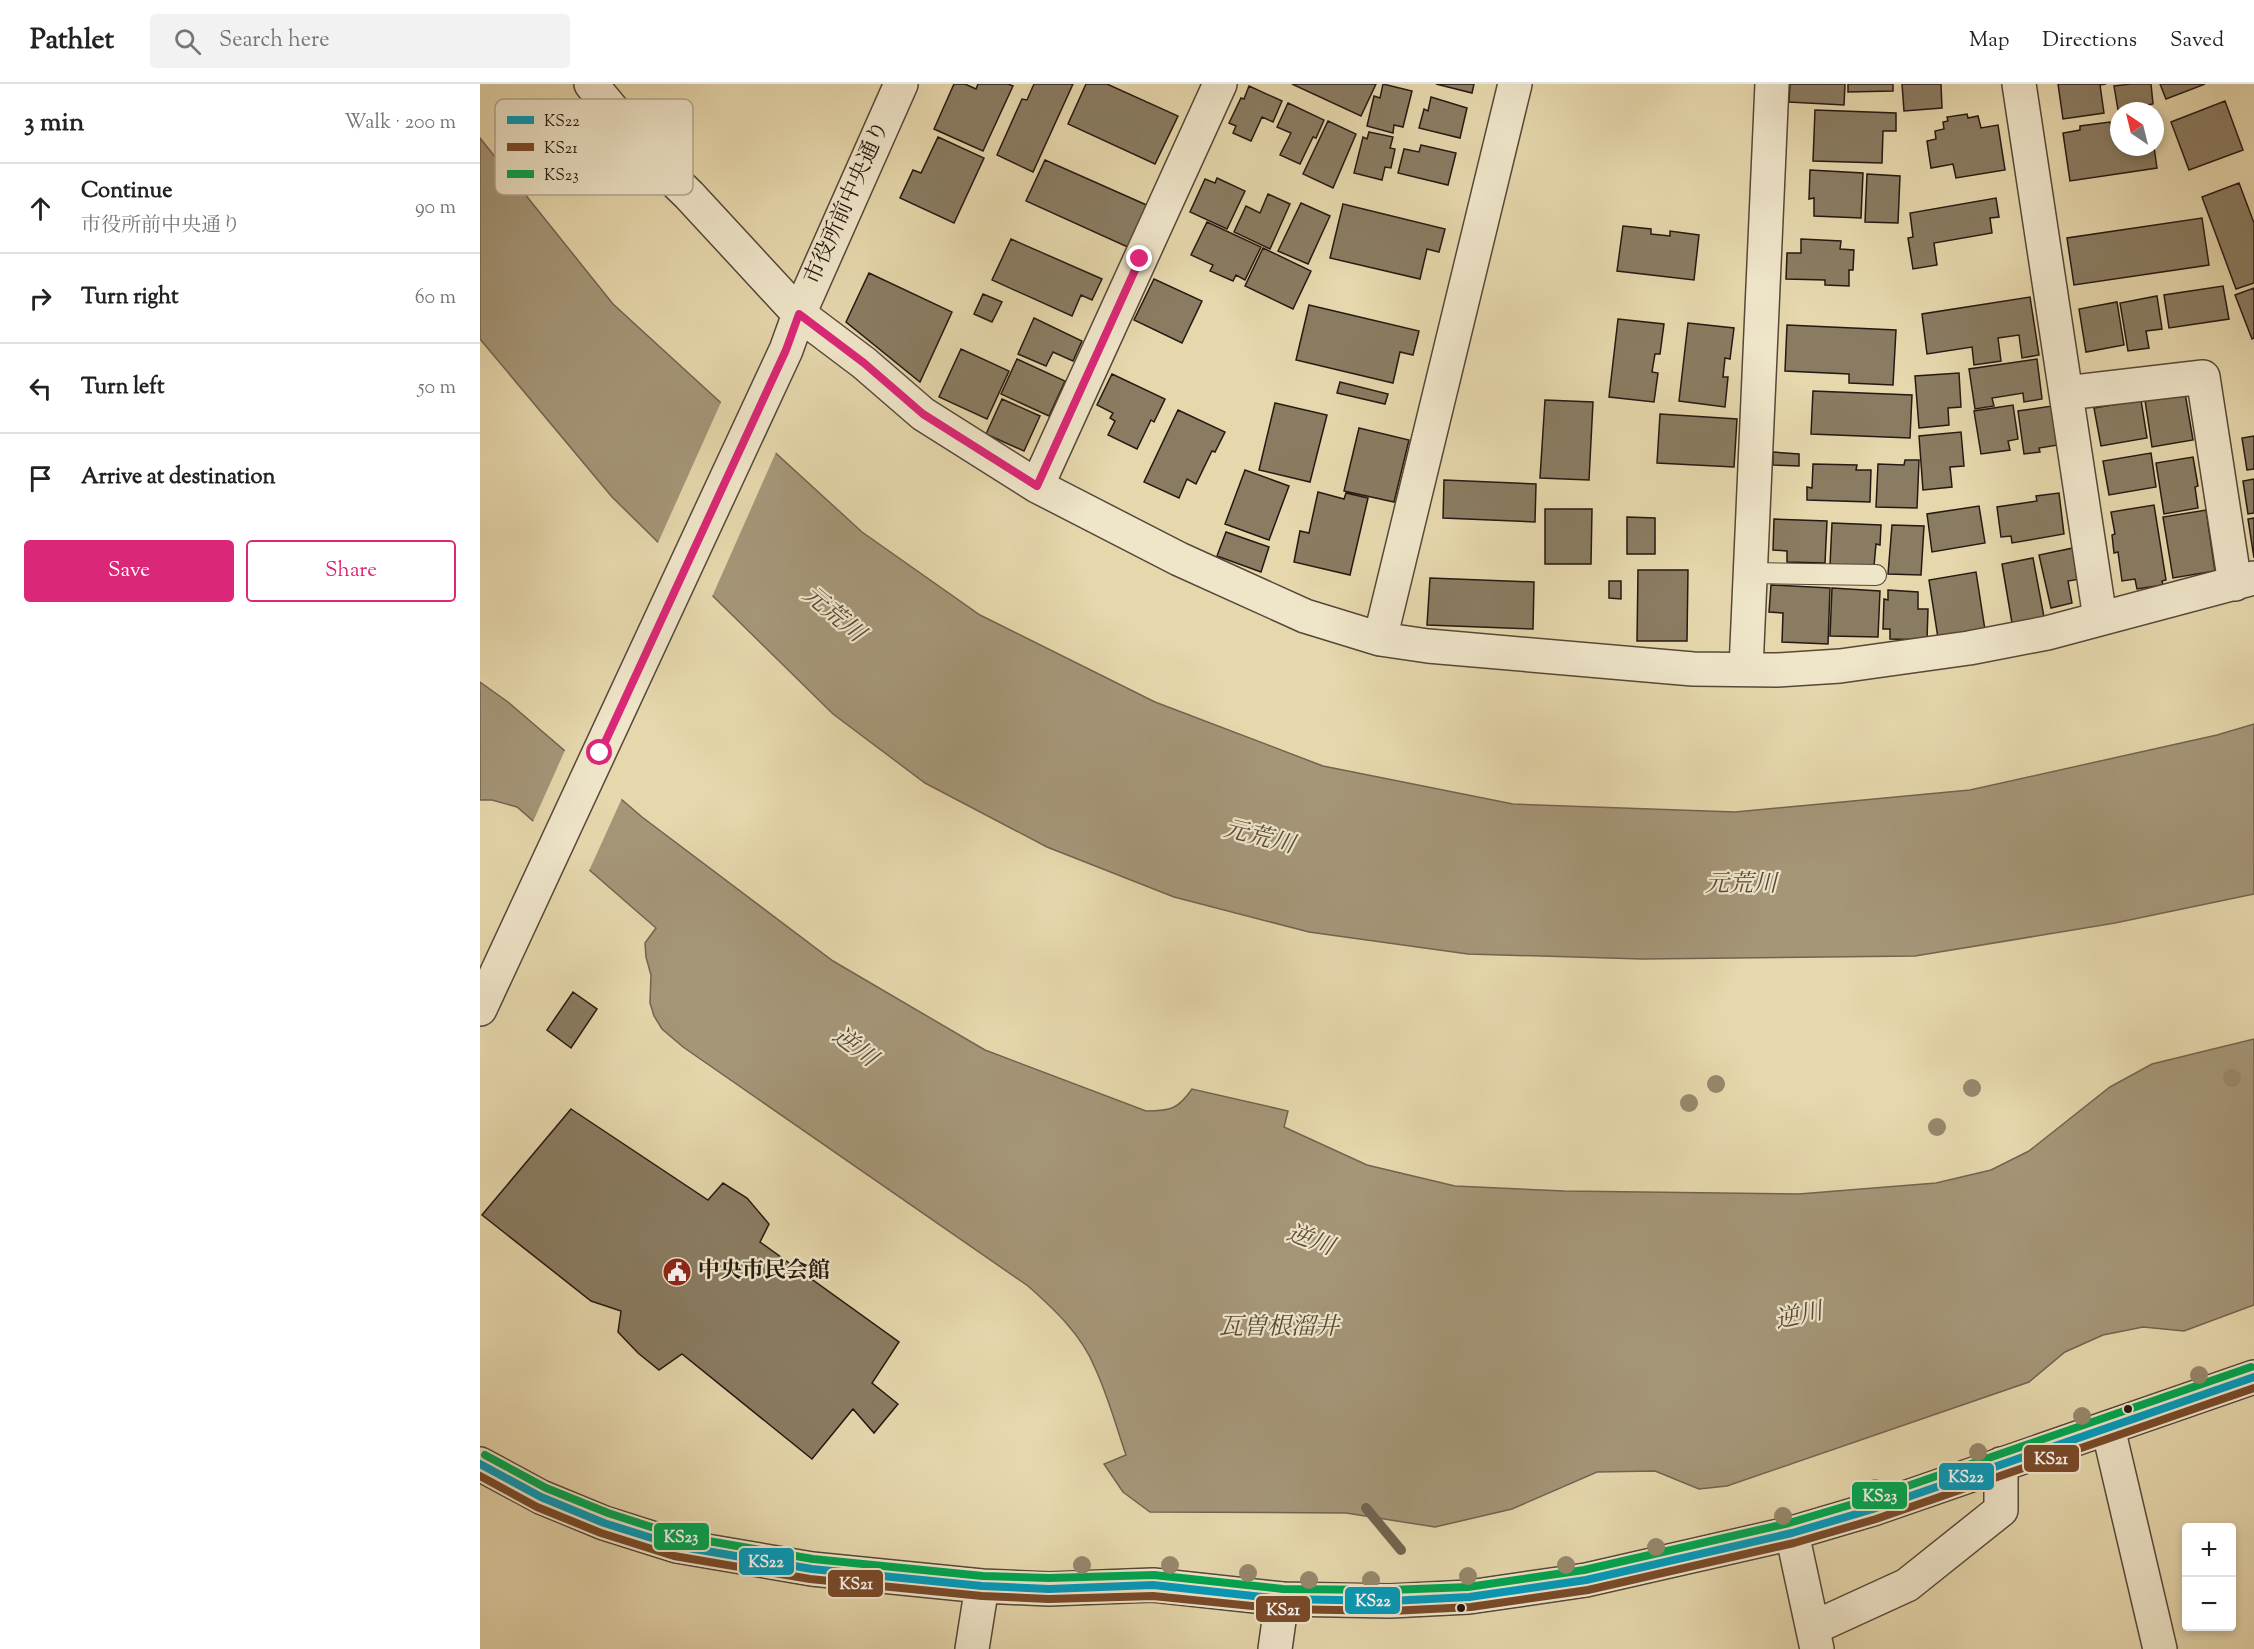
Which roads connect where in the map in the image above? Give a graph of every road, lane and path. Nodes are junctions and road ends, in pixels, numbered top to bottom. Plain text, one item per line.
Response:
1 (591, 84) edge
2 (901, 84) edge
3 (1220, 84) edge
4 (1515, 84) edge
5 (1772, 84) edge
6 (2019, 84) edge
7 (603, 99) edge
8 (689, 195) edge
9 (799, 314) junction
10 (2066, 393) junction
11 (1037, 486) junction
12 (1750, 573) junction
13 (1876, 576) dead end
14 (2244, 581) edge
15 (2100, 618) junction
16 (1380, 639) junction
17 (1746, 669) junction
18 (480, 1009) edge
19 (2254, 1377) edge
20 (2108, 1428) junction
21 (480, 1464) edge
22 (2001, 1464) junction
23 (1792, 1533) junction
24 (982, 1587) junction
25 (1282, 1599) junction
26 (1815, 1639) edge
27 (972, 1649) edge
28 (1275, 1649) edge
29 (2160, 1649) edge

1 - 7 street
2 - 9 street, 市役所前中央通り
3 - 11 street
4 - 16 street
5 - 12 street
6 - 10 street
8 - 9 street
9 - 11 street
9 - 18 street, 市役所前中央通り
10 - 14 street
10 - 15 street
11 - 16 street
12 - 13 lane
12 - 17 street
14 - 15 street
15 - 17 street
16 - 17 street
19 - 20 street
20 - 22 street
20 - 29 street
21 - 24 street
22 - 23 street
22 - 26 street
23 - 25 street
23 - 26 street
24 - 25 street
24 - 27 street
25 - 28 street

